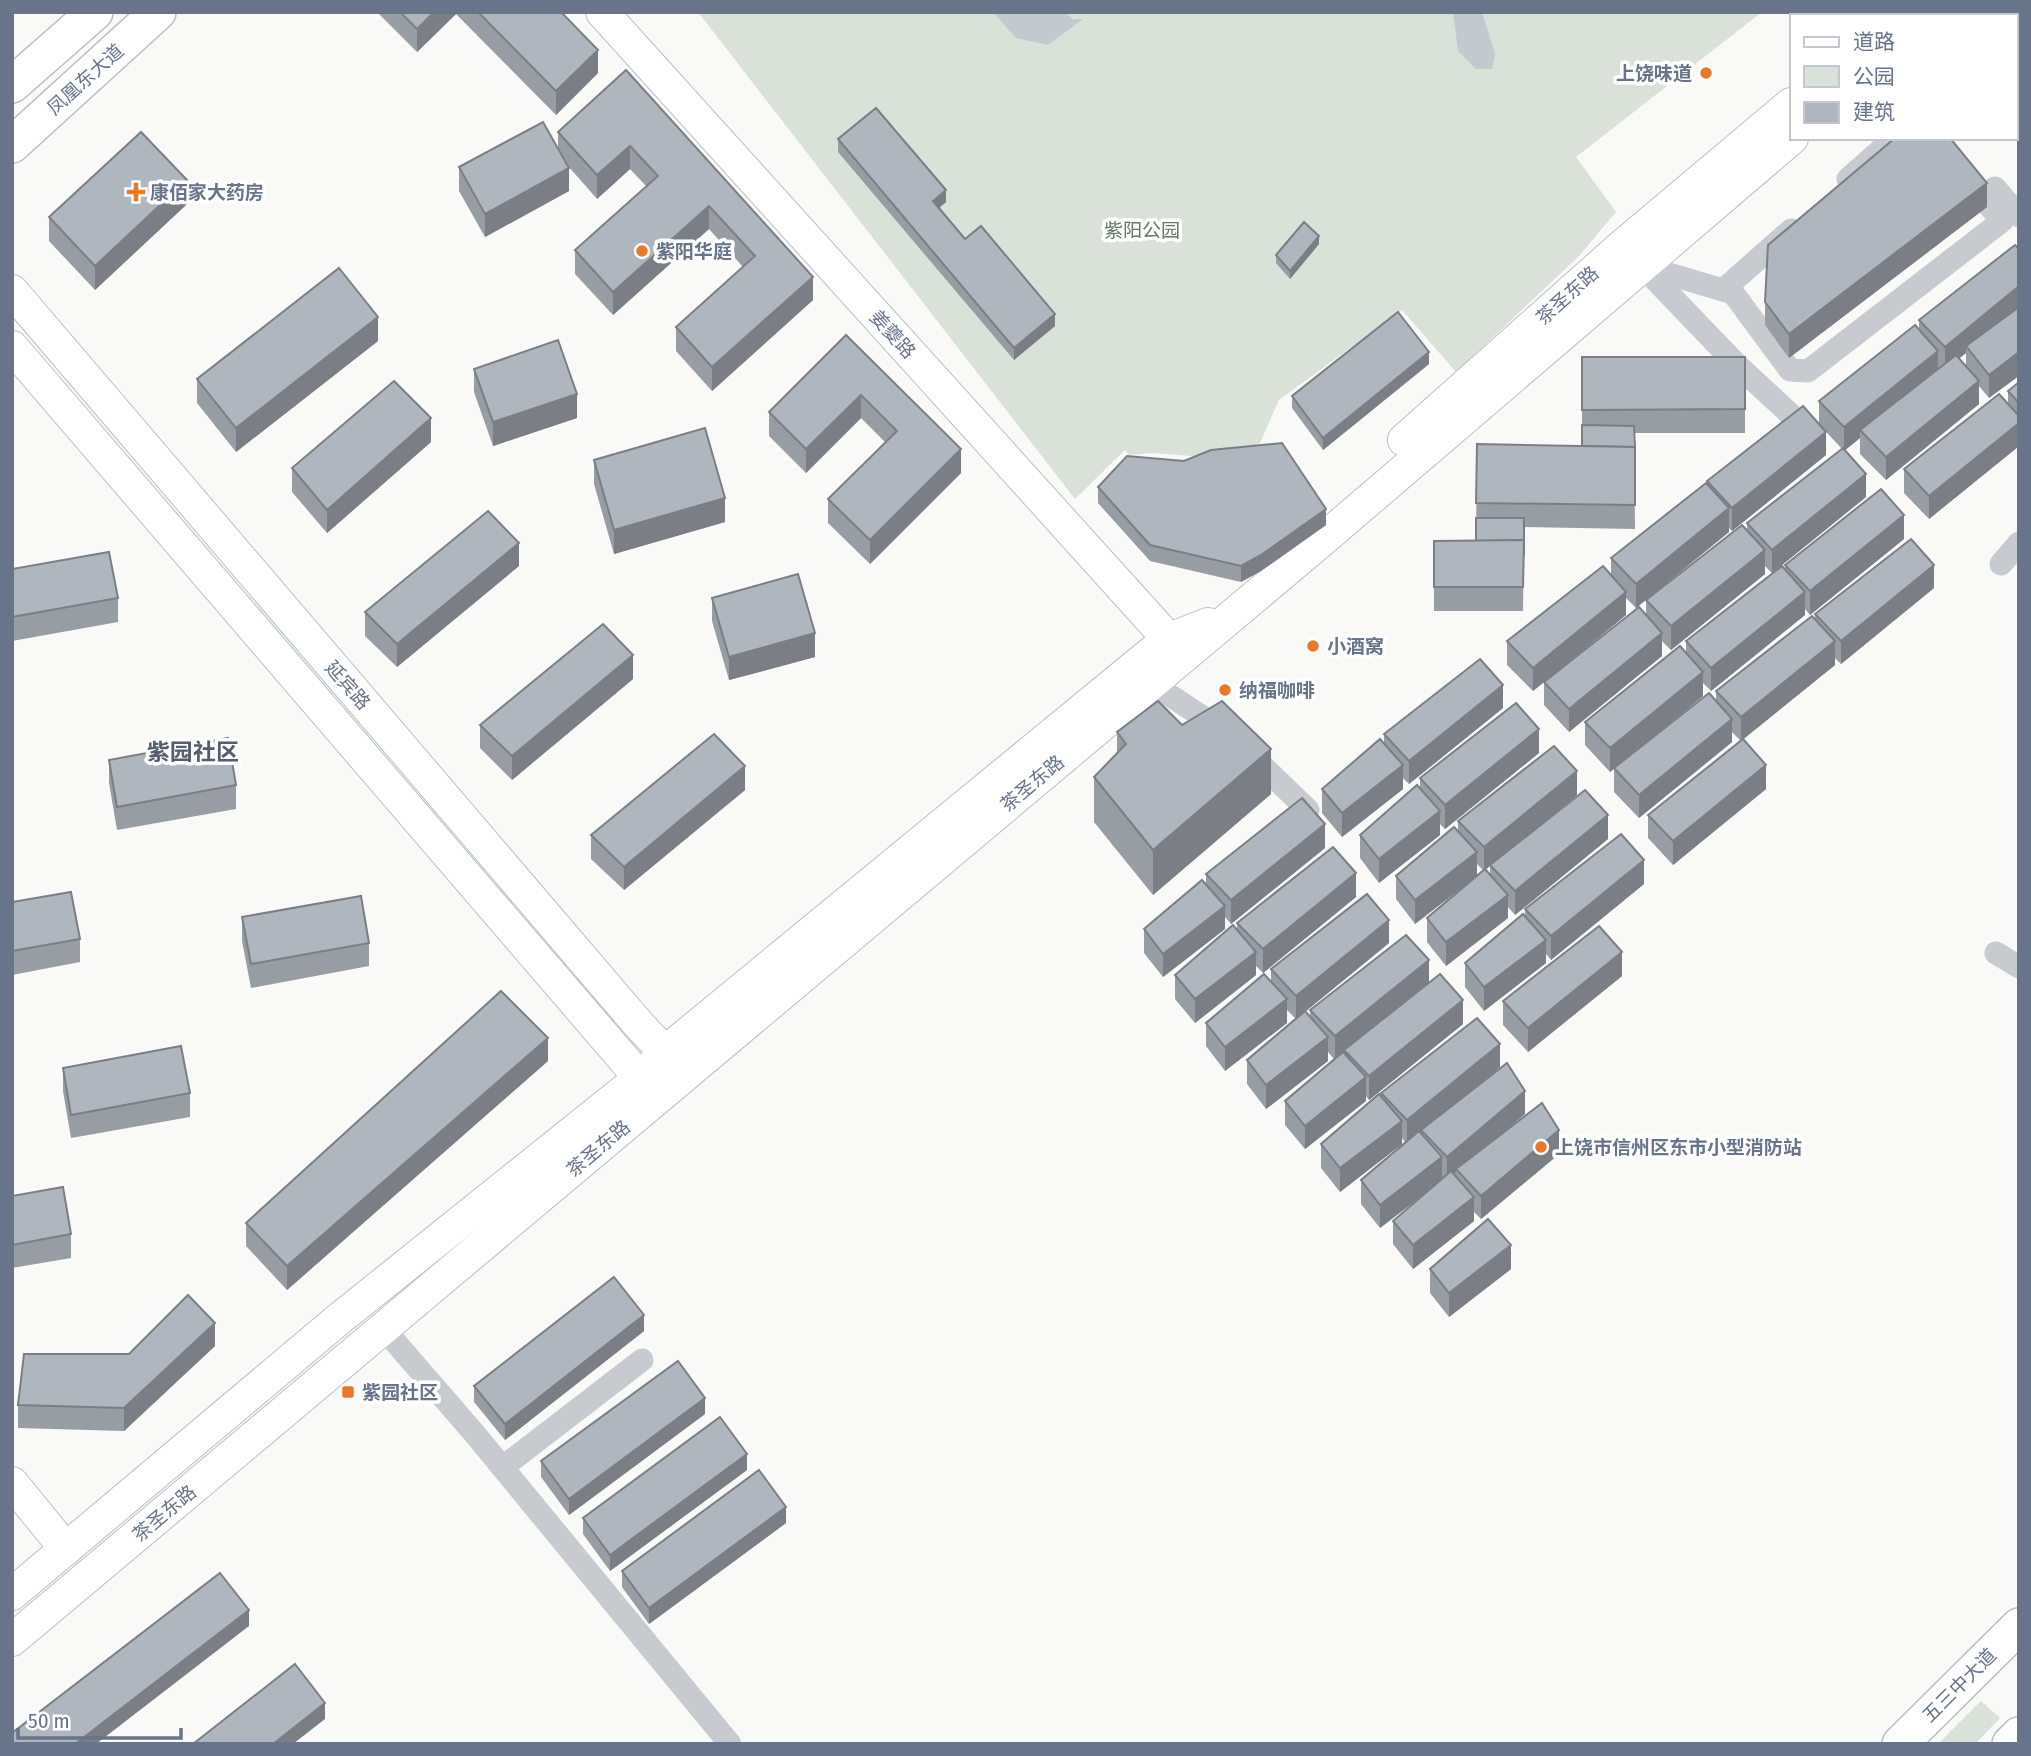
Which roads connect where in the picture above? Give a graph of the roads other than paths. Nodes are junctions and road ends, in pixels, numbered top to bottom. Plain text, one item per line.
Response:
1 (95, 12) edge
2 (158, 12) edge
3 (602, 12) edge
4 (12, 85) edge
5 (1790, 105) edge
6 (1790, 139) edge
7 (1892, 140) edge
8 (1936, 140) edge
9 (1954, 140) edge
10 (12, 145) edge
11 (1833, 192) edge
12 (2019, 216) edge
13 (1803, 219) edge
14 (1632, 256) junction
15 (1723, 290) junction
16 (12, 291) edge
17 (12, 347) edge
18 (1802, 425) edge
19 (2019, 543) edge
20 (2001, 564) dead end
21 (1175, 648) junction
22 (1151, 683) junction
23 (1308, 810) edge
24 (1996, 953) dead end
25 (2019, 967) edge
26 (664, 1053) junction
27 (688, 1075) junction
28 (649, 1088) junction
29 (383, 1328) junction
30 (642, 1360) dead end
31 (503, 1467) junction
32 (12, 1483) edge
33 (66, 1549) junction
34 (12, 1594) edge
35 (2019, 1626) edge
36 (12, 1640) edge
37 (2019, 1735) edge
38 (730, 1744) edge
39 (1899, 1744) edge
40 (2010, 1744) edge

1 - 4 main road
2 - 10 main road, 凤凰东大道
3 - 21 main road, 姜夔路
5 - 14 main road, 茶圣东路
6 - 14 main road, 茶圣东路
7 - 11 street
8 - 15 street
9 - 12 street
13 - 15 street
14 - 15 street
14 - 18 street
14 - 21 main road, 茶圣东路
16 - 26 main road, 延宾路
17 - 28 main road, 延宾路
19 - 20 street
21 - 22 main road, 茶圣东路
21 - 26 main road, 茶圣东路
22 - 23 street
22 - 27 main road, 茶圣东路
24 - 25 street
26 - 27 main road, 延宾路
26 - 28 main road, 茶圣东路
27 - 28 main road, 茶圣东路
28 - 29 main road, 茶圣东路
28 - 33 main road, 茶圣东路
29 - 31 street
29 - 36 main road, 茶圣东路
30 - 31 street
31 - 38 street
32 - 33 main road
33 - 34 main road, 茶圣东路
35 - 39 main road, 五三中大道
37 - 40 main road

